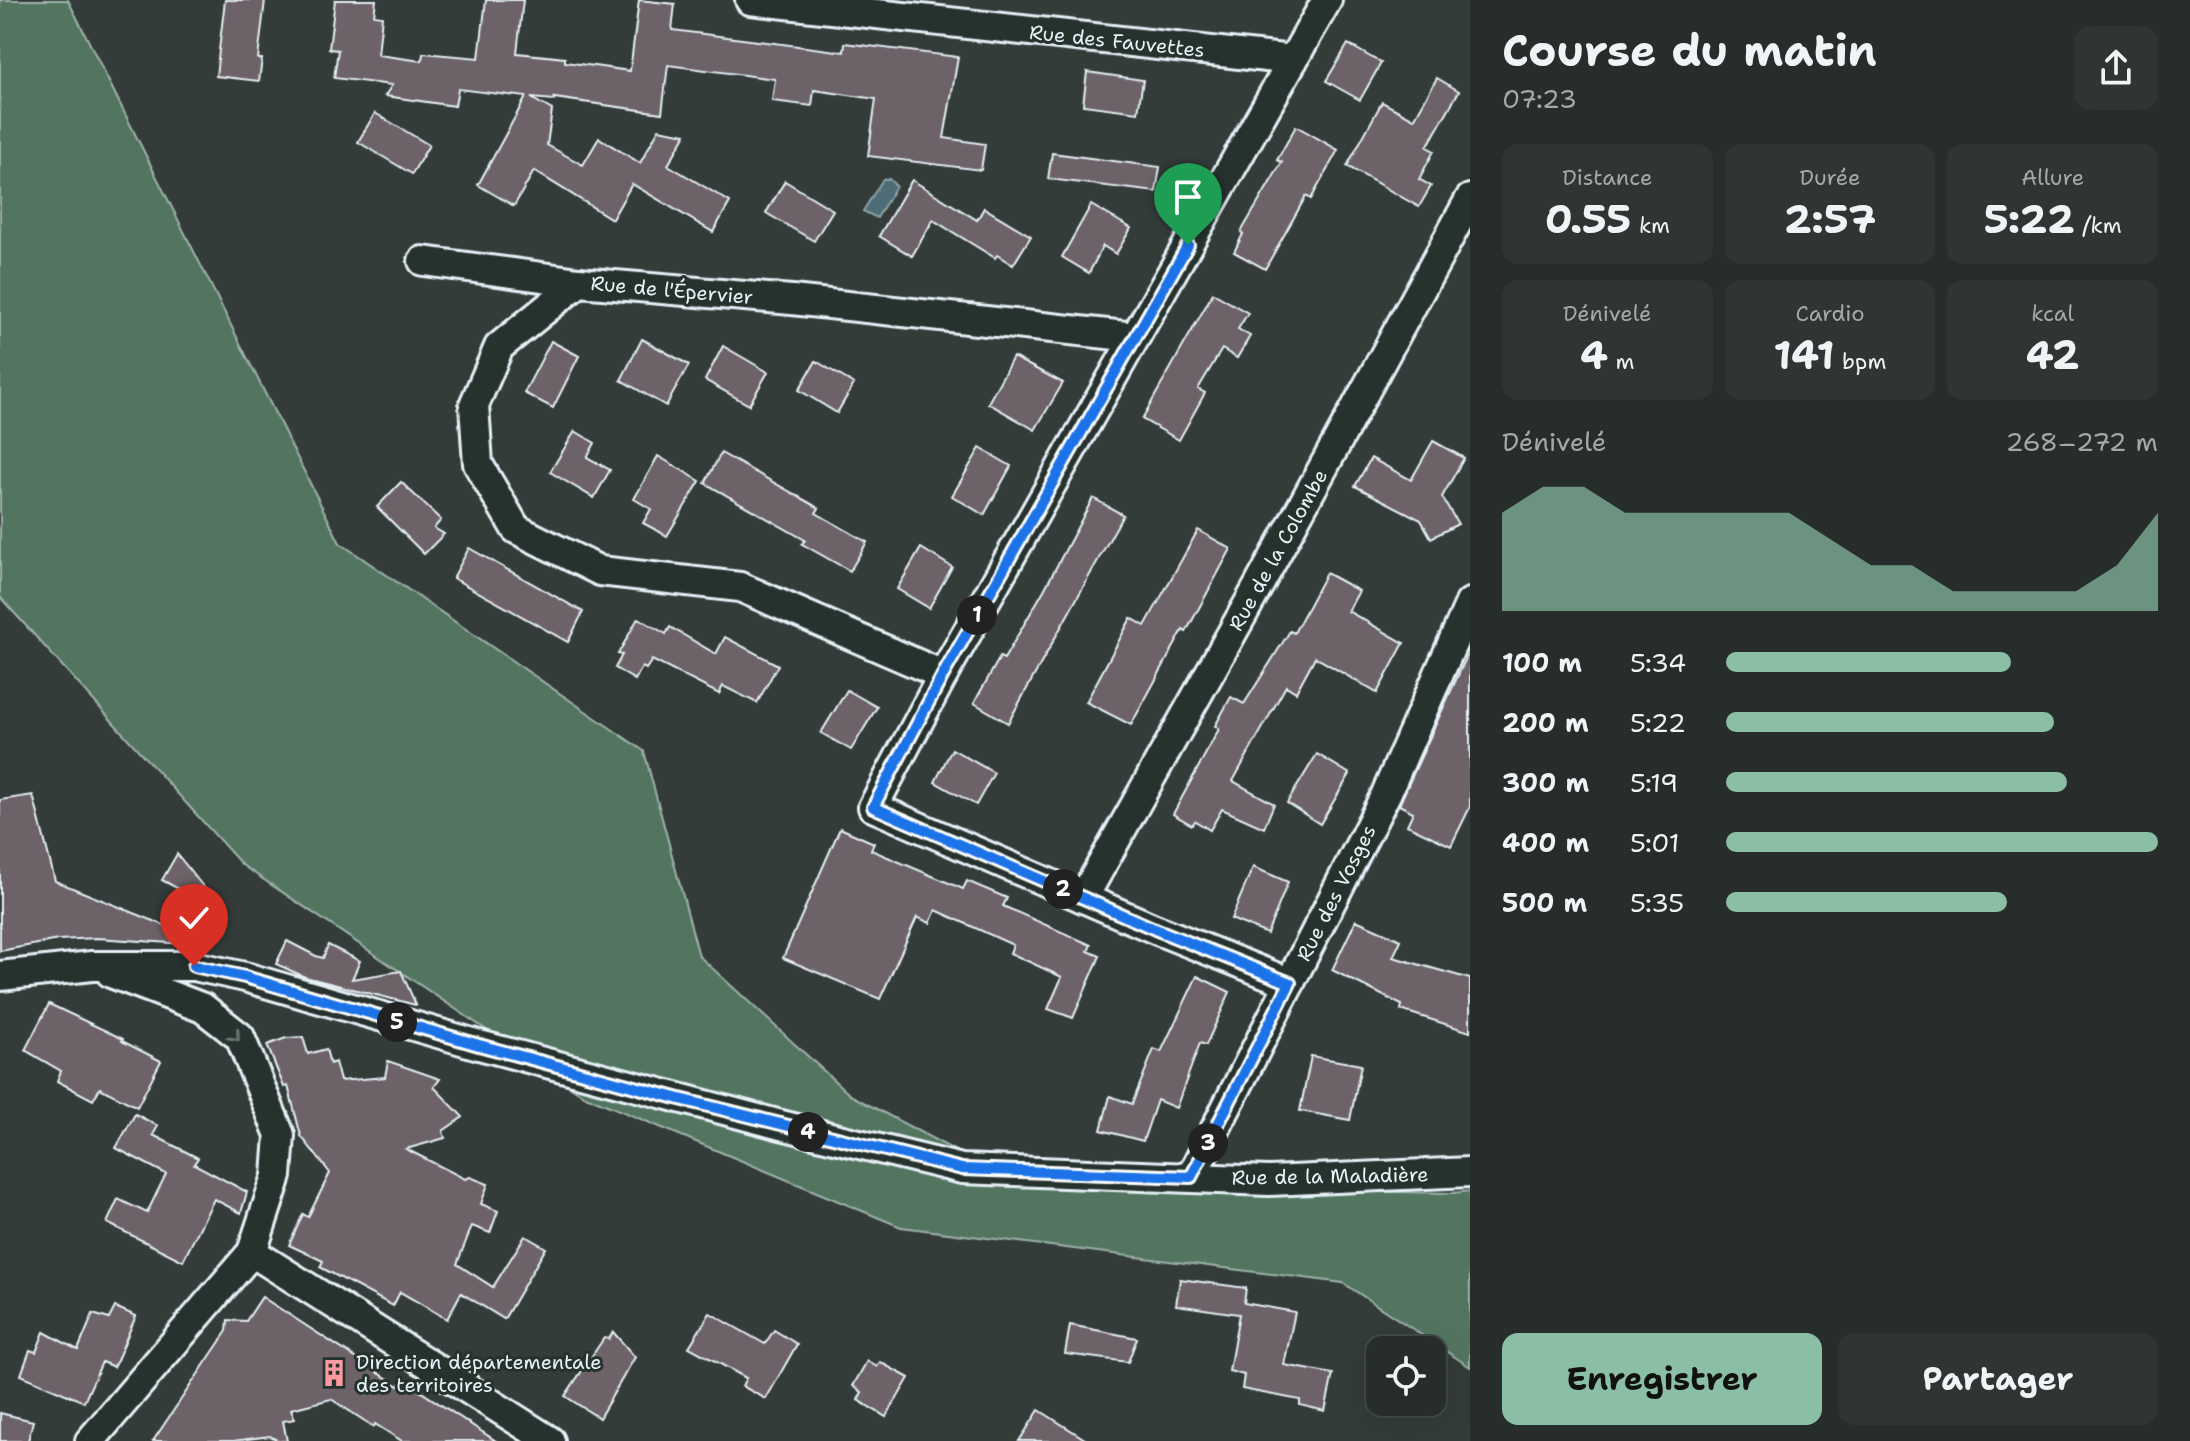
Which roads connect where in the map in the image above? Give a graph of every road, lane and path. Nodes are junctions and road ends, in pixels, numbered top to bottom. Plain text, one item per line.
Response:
1 (750, 0) edge
2 (1327, 0) edge
3 (1293, 60) junction
4 (1470, 199) edge
5 (423, 261) dead end
6 (579, 282) junction
7 (1135, 337) junction
8 (1470, 603) edge
9 (943, 675) junction
10 (1083, 898) junction
11 (92, 966) junction
12 (0, 976) edge
13 (1290, 983) junction
14 (1470, 1172) edge
15 (1191, 1177) junction
16 (252, 1252) junction
17 (90, 1441) edge
18 (550, 1441) edge

1 - 3 street, Rue des Fauvettes
2 - 3 street
3 - 7 street
4 - 10 street, Rue de la Colombe
5 - 6 street
6 - 7 street, Rue de l'Épervier
6 - 9 street, Rue de l'Épervier
7 - 9 street
8 - 13 street, Rue des Vosges
9 - 10 street
10 - 13 street
11 - 12 street
11 - 15 street, Rue de la Maladière
11 -> 16 street
13 - 15 street, Rue des Vosges
14 - 15 street, Rue de la Maladière
16 - 17 street
16 - 18 street

